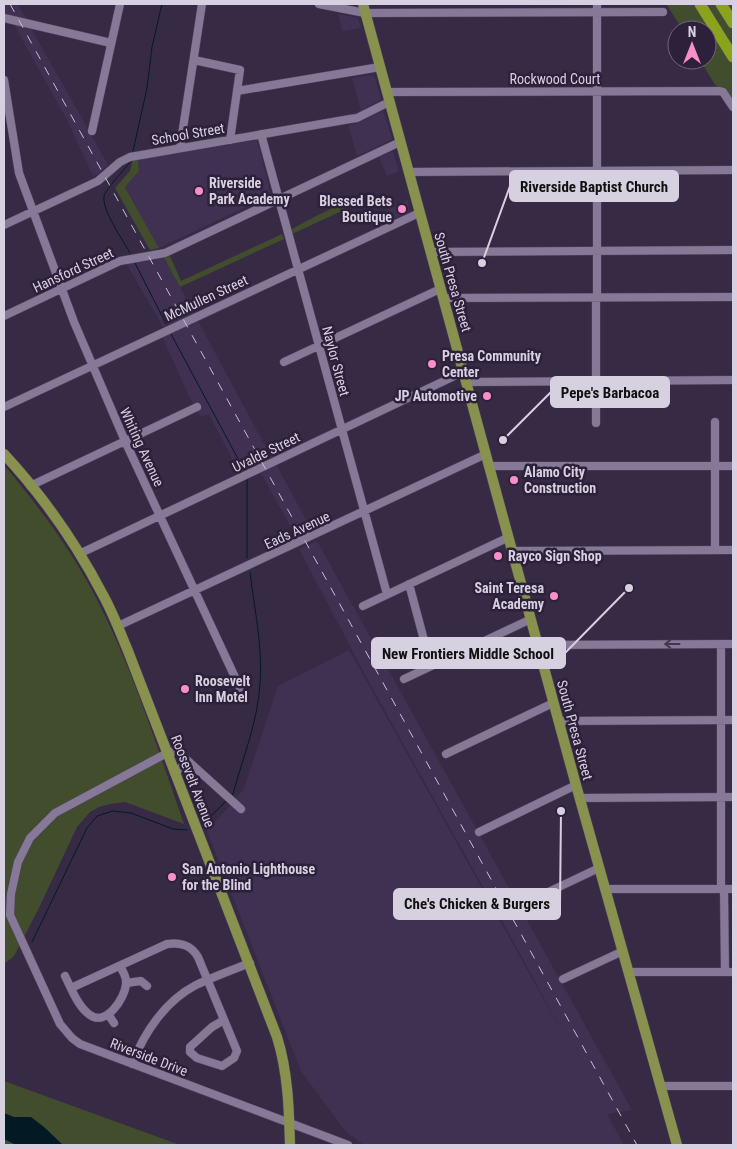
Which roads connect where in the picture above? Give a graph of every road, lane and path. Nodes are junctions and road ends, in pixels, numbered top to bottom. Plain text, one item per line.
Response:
1 (120, 4) edge
2 (202, 4) edge
3 (320, 4) edge
4 (700, 4) edge
5 (721, 4) edge
6 (364, 8) edge
7 (597, 8) edge
8 (663, 12) dead end
9 (4, 18) edge
10 (733, 23) edge
11 (111, 43) junction
12 (733, 57) edge
13 (194, 60) junction
14 (380, 67) junction
15 (4, 80) edge
16 (237, 91) junction
17 (598, 91) junction
18 (388, 97) junction
19 (733, 107) edge
20 (92, 131) dead end
21 (261, 134) junction
22 (230, 140) junction
23 (400, 142) junction
24 (180, 148) junction
25 (733, 170) edge
26 (598, 171) junction
27 (408, 172) junction
28 (279, 199) junction
29 (33, 212) junction
30 (419, 213) junction
31 (4, 226) edge
32 (598, 250) junction
33 (733, 250) edge
34 (430, 252) junction
35 (298, 270) junction
36 (62, 288) junction
37 (442, 294) junction
38 (596, 297) junction
39 (733, 297) edge
40 (4, 316) edge
41 (319, 346) junction
42 (284, 362) dead end
43 (91, 365) junction
44 (465, 377) junction
45 (733, 380) edge
46 (596, 381) junction
47 (4, 407) edge
48 (197, 407) dead end
49 (715, 422) dead end
50 (596, 423) dead end
51 (341, 429) junction
52 (126, 441) junction
53 (4, 454) edge
54 (486, 454) junction
55 (489, 466) junction
56 (715, 466) junction
57 (733, 466) edge
58 (30, 486) junction
59 (364, 511) junction
60 (160, 516) junction
61 (509, 537) junction
62 (715, 550) junction
63 (733, 550) edge
64 (512, 551) junction
65 (78, 554) junction
66 (409, 584) junction
67 (196, 591) junction
68 (387, 594) junction
69 (363, 606) dead end
70 (531, 619) junction
71 (118, 626) junction
72 (720, 644) junction
73 (733, 644) edge
74 (538, 645) junction
75 (432, 666) junction
76 (404, 679) dead end
77 (240, 688) dead end
78 (553, 702) junction
79 (720, 720) junction
80 (733, 720) edge
81 (558, 721) junction
82 (167, 753) junction
83 (446, 754) dead end
84 (189, 762) junction
85 (175, 774) junction
86 (576, 786) junction
87 (721, 797) junction
88 (733, 797) edge
89 (580, 798) junction
90 (241, 809) dead end
91 (479, 832) dead end
92 (599, 868) junction
93 (605, 889) junction
94 (723, 889) junction
95 (733, 889) edge
96 (523, 904) dead end
97 (623, 951) junction
98 (250, 963) junction
99 (120, 966) junction
100 (628, 972) junction
101 (729, 972) edge
102 (65, 976) dead end
103 (563, 979) dead end
104 (208, 980) junction
105 (126, 982) junction
106 (147, 986) dead end
107 (71, 988) junction
108 (108, 1014) junction
109 (224, 1020) junction
110 (114, 1023) dead end
111 (132, 1064) junction
112 (660, 1086) junction
113 (733, 1086) edge
114 (290, 1124) junction
115 (290, 1145) edge
116 (348, 1145) edge
117 (677, 1145) edge

1 - 11 street
2 - 13 street
3 - 6 street
4 - 12 highway
5 - 10 highway
6 - 7 street
6 - 14 main road, South Presa Street
7 - 8 street
7 - 17 street
9 - 11 street
11 - 20 street
13 - 16 street
13 - 24 street
14 - 16 street
14 - 18 main road, South Presa Street
15 - 29 street, Whiting Avenue
16 - 22 street
17 - 18 street, Rockwood Court
17 - 19 street, Rockwood Court
17 - 26 street
18 - 21 street, School Street
18 - 23 main road, South Presa Street
21 - 22 street, School Street
21 - 28 street, Naylor Street
22 - 24 street, School Street
23 - 27 main road, South Presa Street
23 - 28 street, Hansford Street
24 - 29 street, School Street
25 - 26 street
26 - 27 street
26 - 32 street
27 - 30 main road, South Presa Street
28 - 35 street, Naylor Street
28 - 36 street, Hansford Street
29 - 31 street, School Street
29 - 36 street, Whiting Avenue
30 - 34 main road, South Presa Street
30 - 35 street, McMullen Street
32 - 33 street
32 - 34 street
32 - 38 street
34 - 37 main road, South Presa Street
35 - 41 street, Naylor Street
35 - 43 street, McMullen Street
36 - 40 street, Hansford Street
36 - 43 street, Whiting Avenue
37 - 38 street
37 - 41 street
37 - 44 main road, South Presa Street
38 - 39 street
38 - 46 street
41 - 42 street
41 - 51 street, Naylor Street
43 - 47 street, McMullen Street
43 - 52 street, Whiting Avenue
44 - 46 street
44 - 51 street, Uvalde Street
44 - 54 main road, South Presa Street
45 - 46 street
46 - 50 street
48 - 52 street
49 - 56 street
51 - 59 street, Naylor Street
51 - 60 street, Uvalde Street
52 - 58 street
52 - 60 street, Whiting Avenue
53 - 58 main road, Roosevelt Avenue
54 - 55 main road, South Presa Street
54 - 59 street, Eads Avenue
55 - 56 street
55 - 61 main road, South Presa Street
56 - 57 street
56 - 62 street
58 - 65 main road, Roosevelt Avenue
59 - 67 street, Eads Avenue
59 - 68 street, Naylor Street
60 - 65 street, Uvalde Street
60 - 67 street, Whiting Avenue
61 - 64 main road, South Presa Street
61 - 66 street
62 - 63 street
62 - 64 street
64 - 70 main road, South Presa Street
65 - 71 main road, Roosevelt Avenue
66 - 68 street
66 - 75 street
67 - 71 street, Eads Avenue
67 - 77 street, Whiting Avenue
68 - 69 street
70 - 74 main road, South Presa Street
70 - 75 street
71 - 82 main road, Roosevelt Avenue
72 - 73 street
72 -> 74 street
72 - 79 street
74 - 78 main road, South Presa Street
75 - 76 street
78 - 81 main road, South Presa Street
78 - 83 street
79 - 80 street
79 - 81 street
79 - 87 street
81 - 86 main road, South Presa Street
82 - 84 street
82 - 85 main road, Roosevelt Avenue
82 - 111 street, Riverside Drive
84 - 85 street
84 - 90 street
85 - 98 main road, Roosevelt Avenue
86 - 89 main road, South Presa Street
86 - 91 street
87 - 88 street
87 - 89 street
87 - 94 street
89 - 92 main road, South Presa Street
92 - 93 main road, South Presa Street
92 - 96 street
93 - 94 street
93 - 97 main road, South Presa Street
94 - 95 street
94 - 101 street
97 - 100 main road, South Presa Street
97 - 103 street
98 - 104 street
98 - 114 main road, Roosevelt Avenue
99 - 104 street
99 - 105 street
99 - 107 street
100 - 101 street
100 - 112 main road, South Presa Street
102 - 107 street
104 - 109 street
104 - 111 street
105 - 106 street
105 - 108 street
107 - 108 street
108 - 110 street
109 - 109 street
111 - 114 street, Riverside Drive
112 - 113 street
112 - 117 main road, South Presa Street
114 - 115 main road, Roosevelt Avenue
114 - 116 street, Riverside Drive

